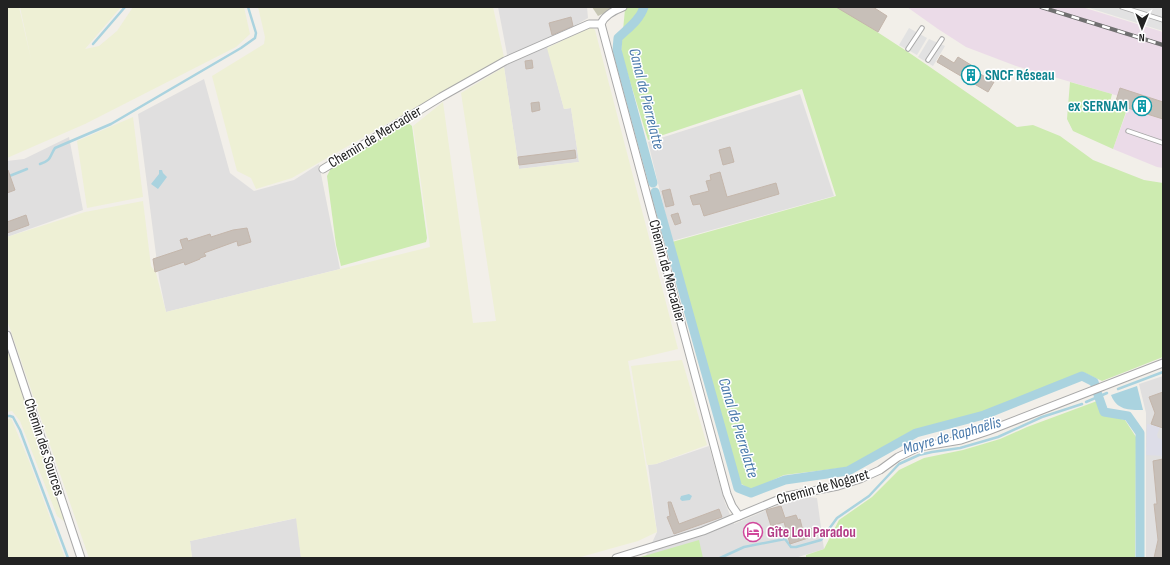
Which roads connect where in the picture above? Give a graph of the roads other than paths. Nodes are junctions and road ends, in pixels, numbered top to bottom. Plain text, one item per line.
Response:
1 (623, 7) edge
2 (1122, 7) edge
3 (1163, 20) edge
4 (601, 24) junction
5 (922, 28) dead end
6 (942, 39) dead end
7 (908, 49) dead end
8 (928, 60) dead end
9 (1128, 131) dead end
10 (1163, 143) edge
11 (323, 169) dead end
12 (7, 335) edge
13 (1163, 363) edge
14 (739, 516) junction
15 (81, 558) edge
16 (616, 558) edge

1 - 4 street
2 - 3 lane
4 - 11 street, Chemin de Mercadier
4 - 14 street, Chemin de Mercadier
5 - 7 lane
6 - 8 lane
9 - 10 lane
12 - 15 street, Chemin des Sources
13 - 14 street, Chemin de Nogaret
14 - 16 street, Chemin de Nogaret

